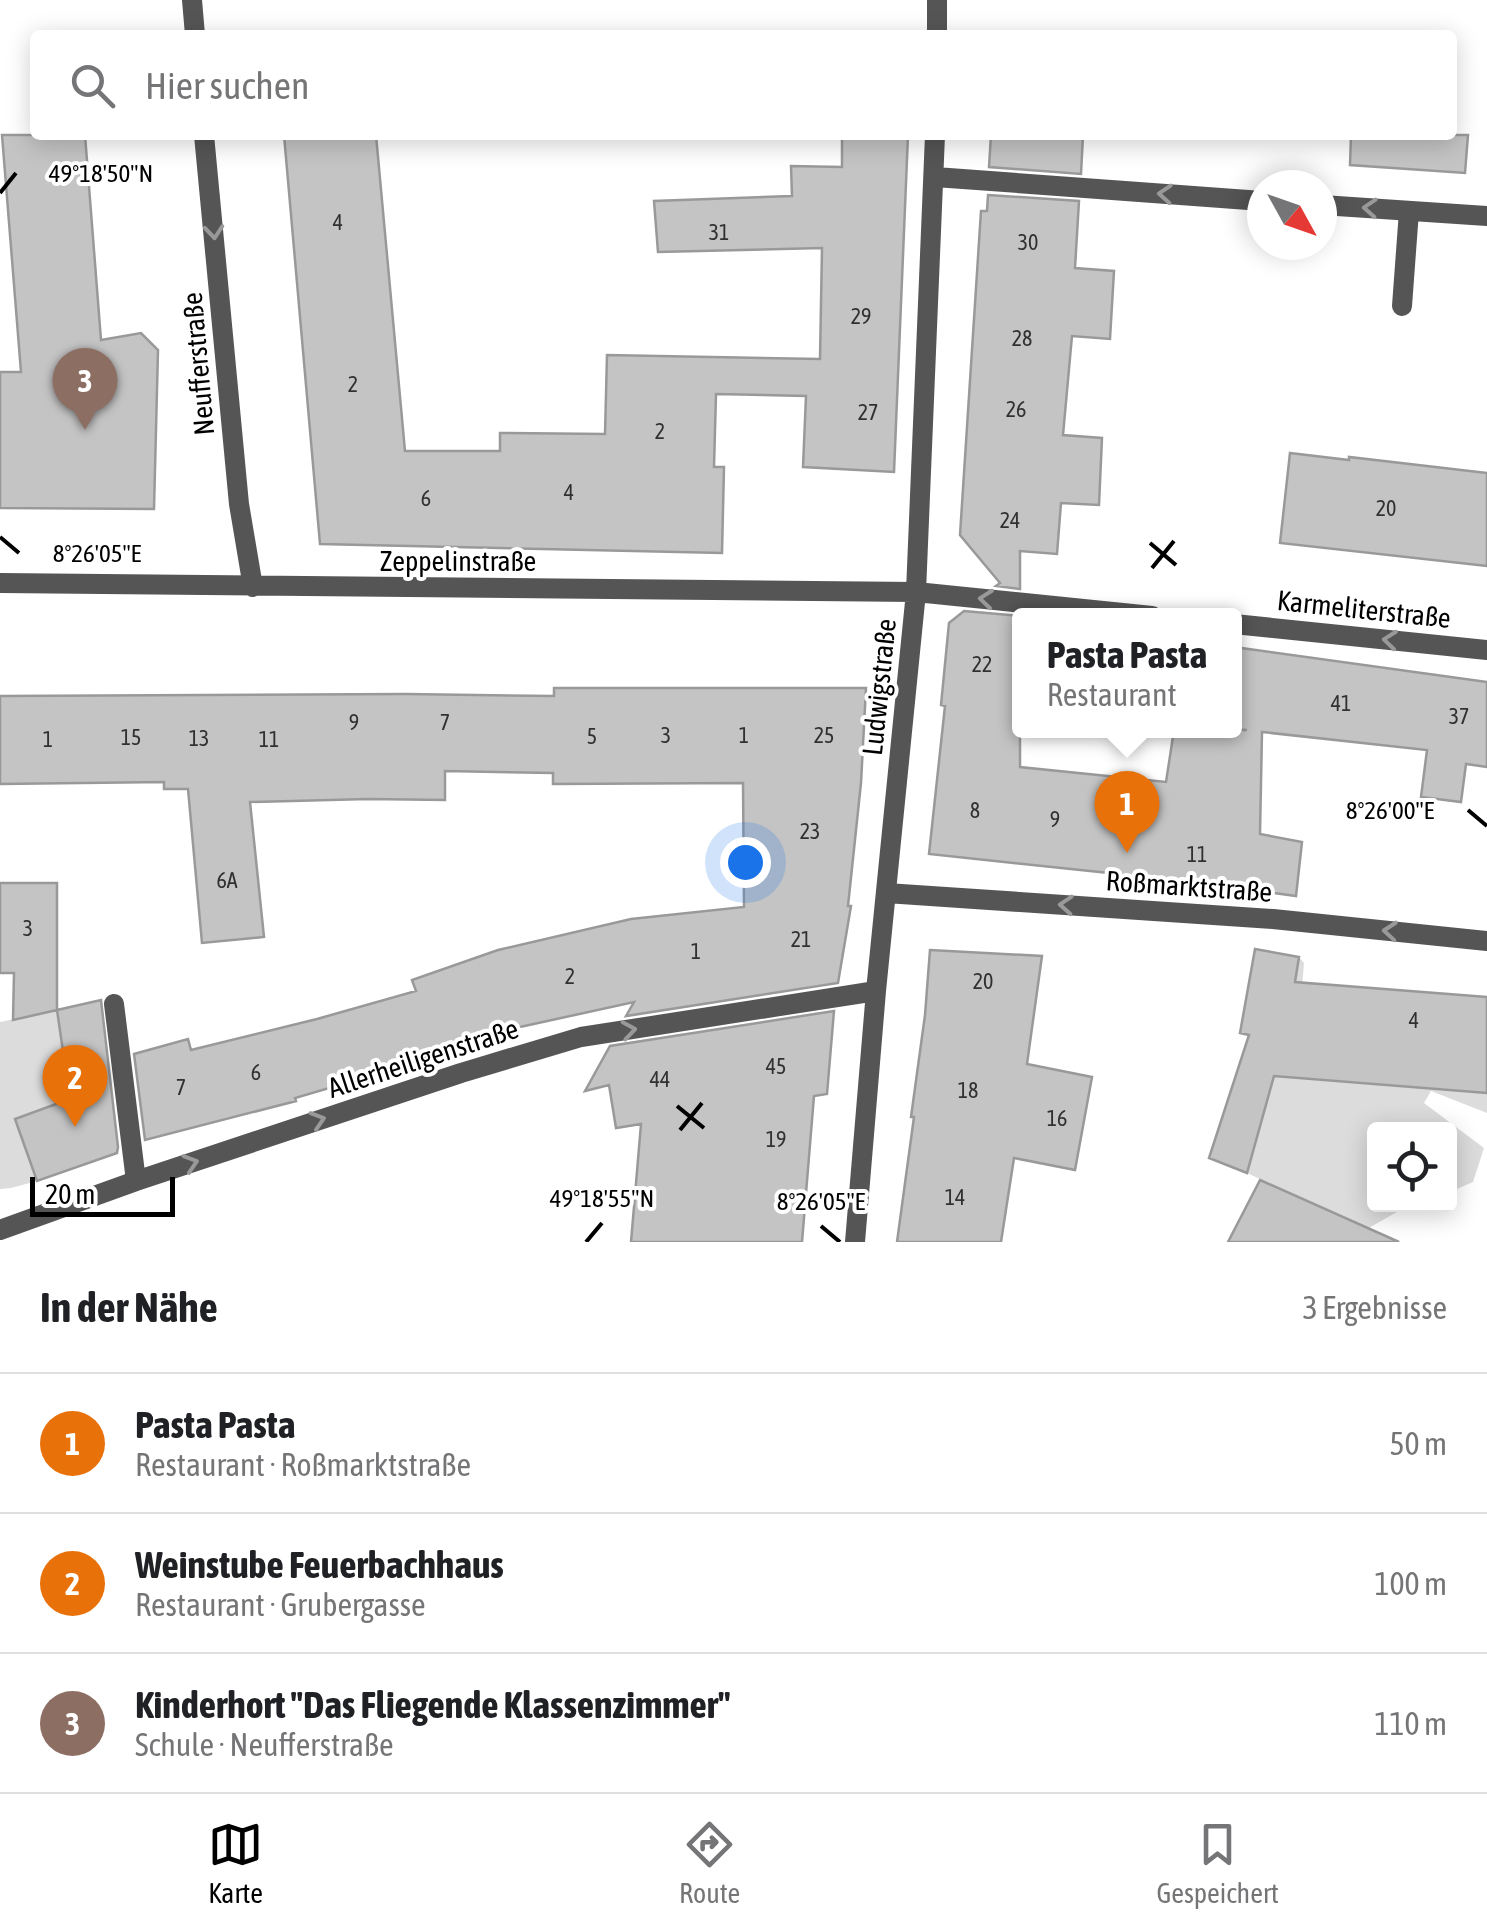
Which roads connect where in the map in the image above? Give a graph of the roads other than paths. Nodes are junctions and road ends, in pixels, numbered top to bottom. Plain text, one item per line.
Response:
1 (192, 0) edge
2 (937, 0) edge
3 (195, 30) edge
4 (936, 30) edge
5 (204, 140) edge
6 (935, 140) edge
7 (934, 178) junction
8 (1247, 199) edge
9 (1337, 206) edge
10 (1409, 211) junction
11 (1487, 216) edge
12 (1402, 306) dead end
13 (0, 583) edge
14 (253, 586) junction
15 (916, 592) junction
16 (1073, 608) edge
17 (1242, 625) edge
18 (1487, 650) edge
19 (886, 893) junction
20 (1487, 941) edge
21 (876, 990) junction
22 (114, 1004) dead end
23 (136, 1181) junction
24 (0, 1230) edge
25 (855, 1242) edge

1 - 3 street
2 - 4 street
5 -> 14 street, Neufferstraße
6 - 7 street, Ludwigstraße
8 -> 7 street
7 - 15 street, Ludwigstraße
10 -> 9 street
10 - 11 street
10 - 12 street
13 - 14 street, Zeppelinstraße
14 - 15 street, Zeppelinstraße
16 -> 15 street
15 - 19 street, Ludwigstraße
18 -> 17 street, Karmeliterstraße
20 -> 19 street, Roßmarktstraße
19 - 21 street, Ludwigstraße
23 -> 21 street, Allerheiligenstraße
21 - 25 street, Ludwigstraße
22 - 23 street
23 - 24 street, Allerheiligenstraße

